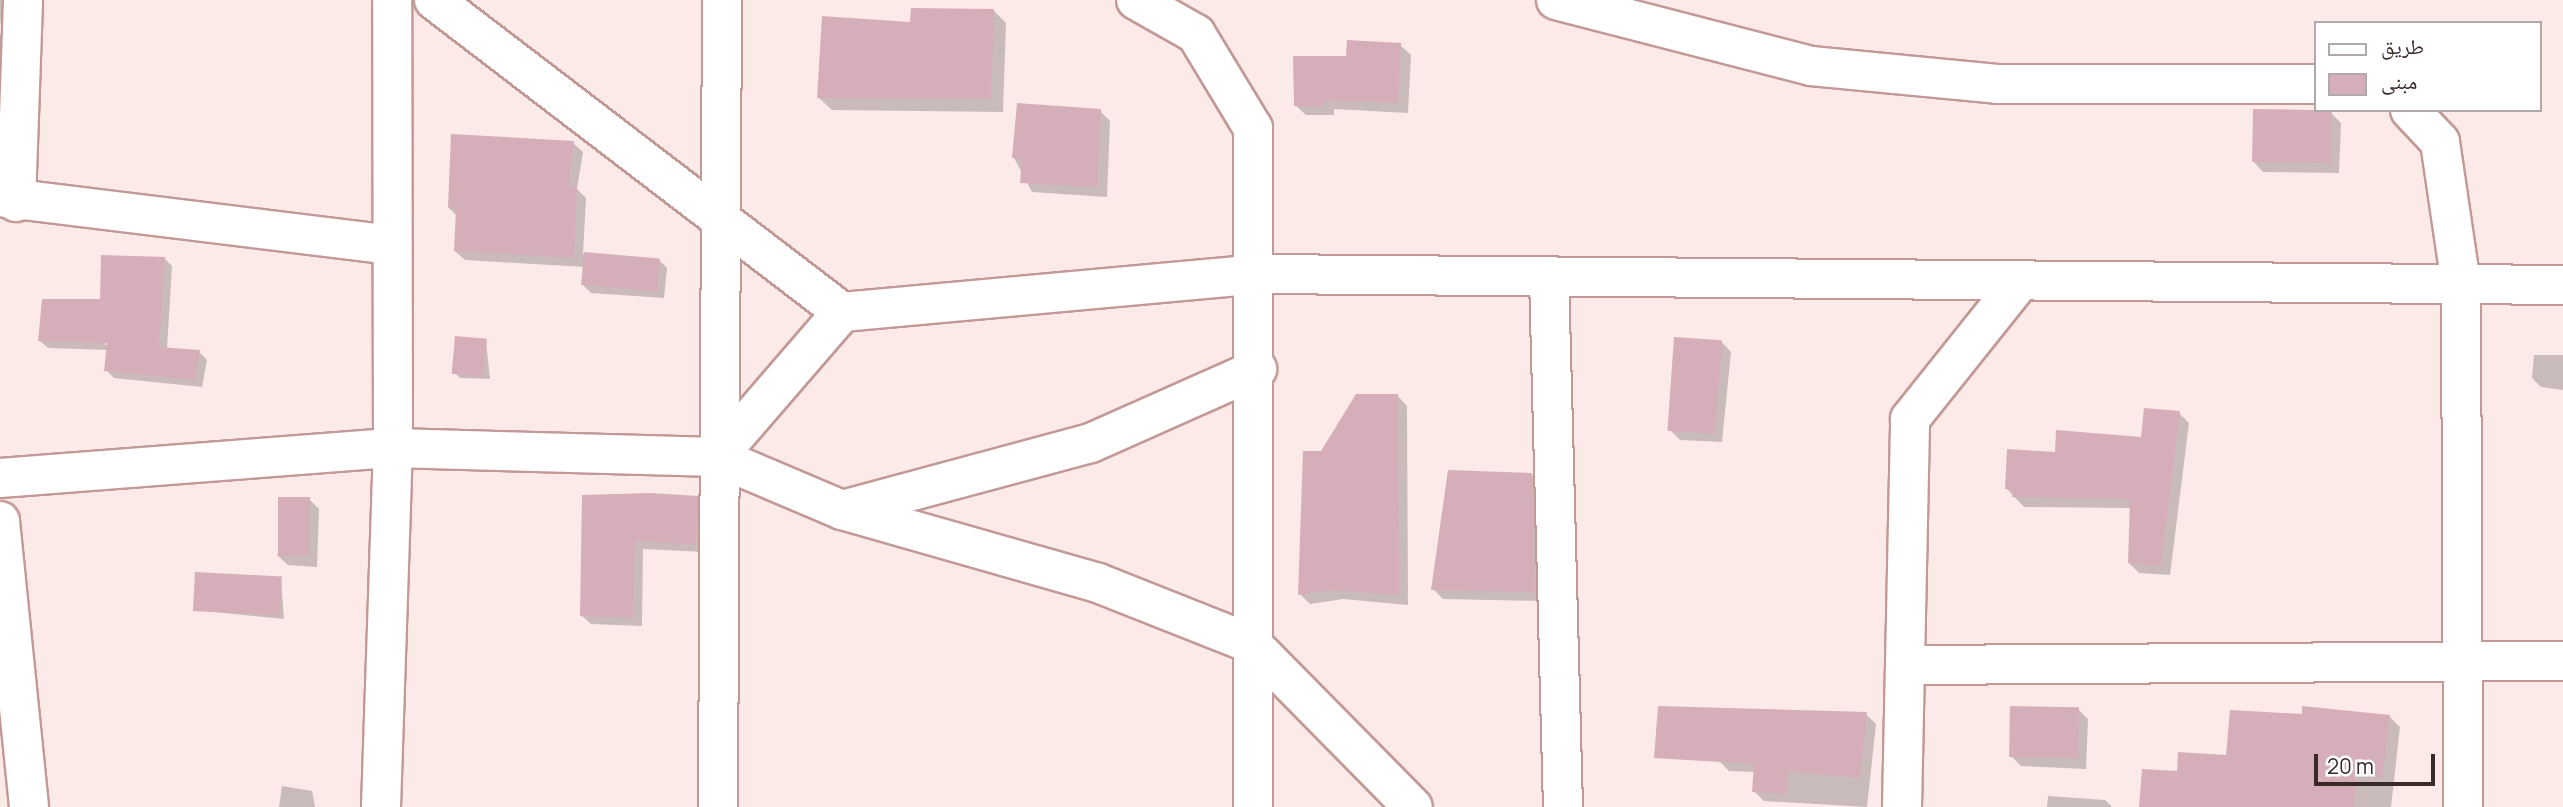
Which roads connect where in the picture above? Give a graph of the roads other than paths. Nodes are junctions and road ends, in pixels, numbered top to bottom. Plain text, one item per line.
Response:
1 (23, 0) edge
2 (392, 0) edge
3 (434, 0) edge
4 (722, 0) edge
5 (1136, 0) edge
6 (1556, 0) edge
7 (2314, 84) edge
8 (2412, 112) edge
9 (8, 199) edge
10 (720, 219) junction
11 (392, 245) junction
12 (1257, 274) junction
13 (1549, 277) junction
14 (2020, 281) junction
15 (2461, 284) junction
16 (2563, 285) edge
17 (842, 312) junction
18 (1257, 369) junction
19 (393, 447) junction
20 (717, 457) junction
21 (0, 478) edge
22 (842, 510) junction
23 (0, 521) edge
24 (1252, 644) junction
25 (2563, 661) edge
26 (1905, 665) junction
27 (2462, 665) junction
28 (29, 807) edge
29 (381, 807) edge
30 (718, 807) edge
31 (1253, 807) edge
32 (1413, 807) edge
33 (1563, 807) edge
34 (1902, 807) edge
35 (2463, 807) edge

1 - 9 street
2 - 11 street
3 - 10 street
4 - 10 street
5 - 12 street
6 - 7 street
8 - 15 street
9 - 11 street
10 - 17 street
10 - 20 street
11 - 19 street
12 - 13 street
12 - 17 street
12 - 18 street
13 - 14 street
13 - 33 street
14 - 15 street
14 - 26 street
15 - 16 street
15 - 27 street
17 - 20 street
18 - 22 street
18 - 24 street
19 - 20 street
19 - 21 street
19 - 29 street
20 - 22 street
20 - 30 street
22 - 24 street
23 - 28 street
24 - 31 street
24 - 32 street
25 - 27 street
26 - 27 street
26 - 34 street
27 - 35 street

